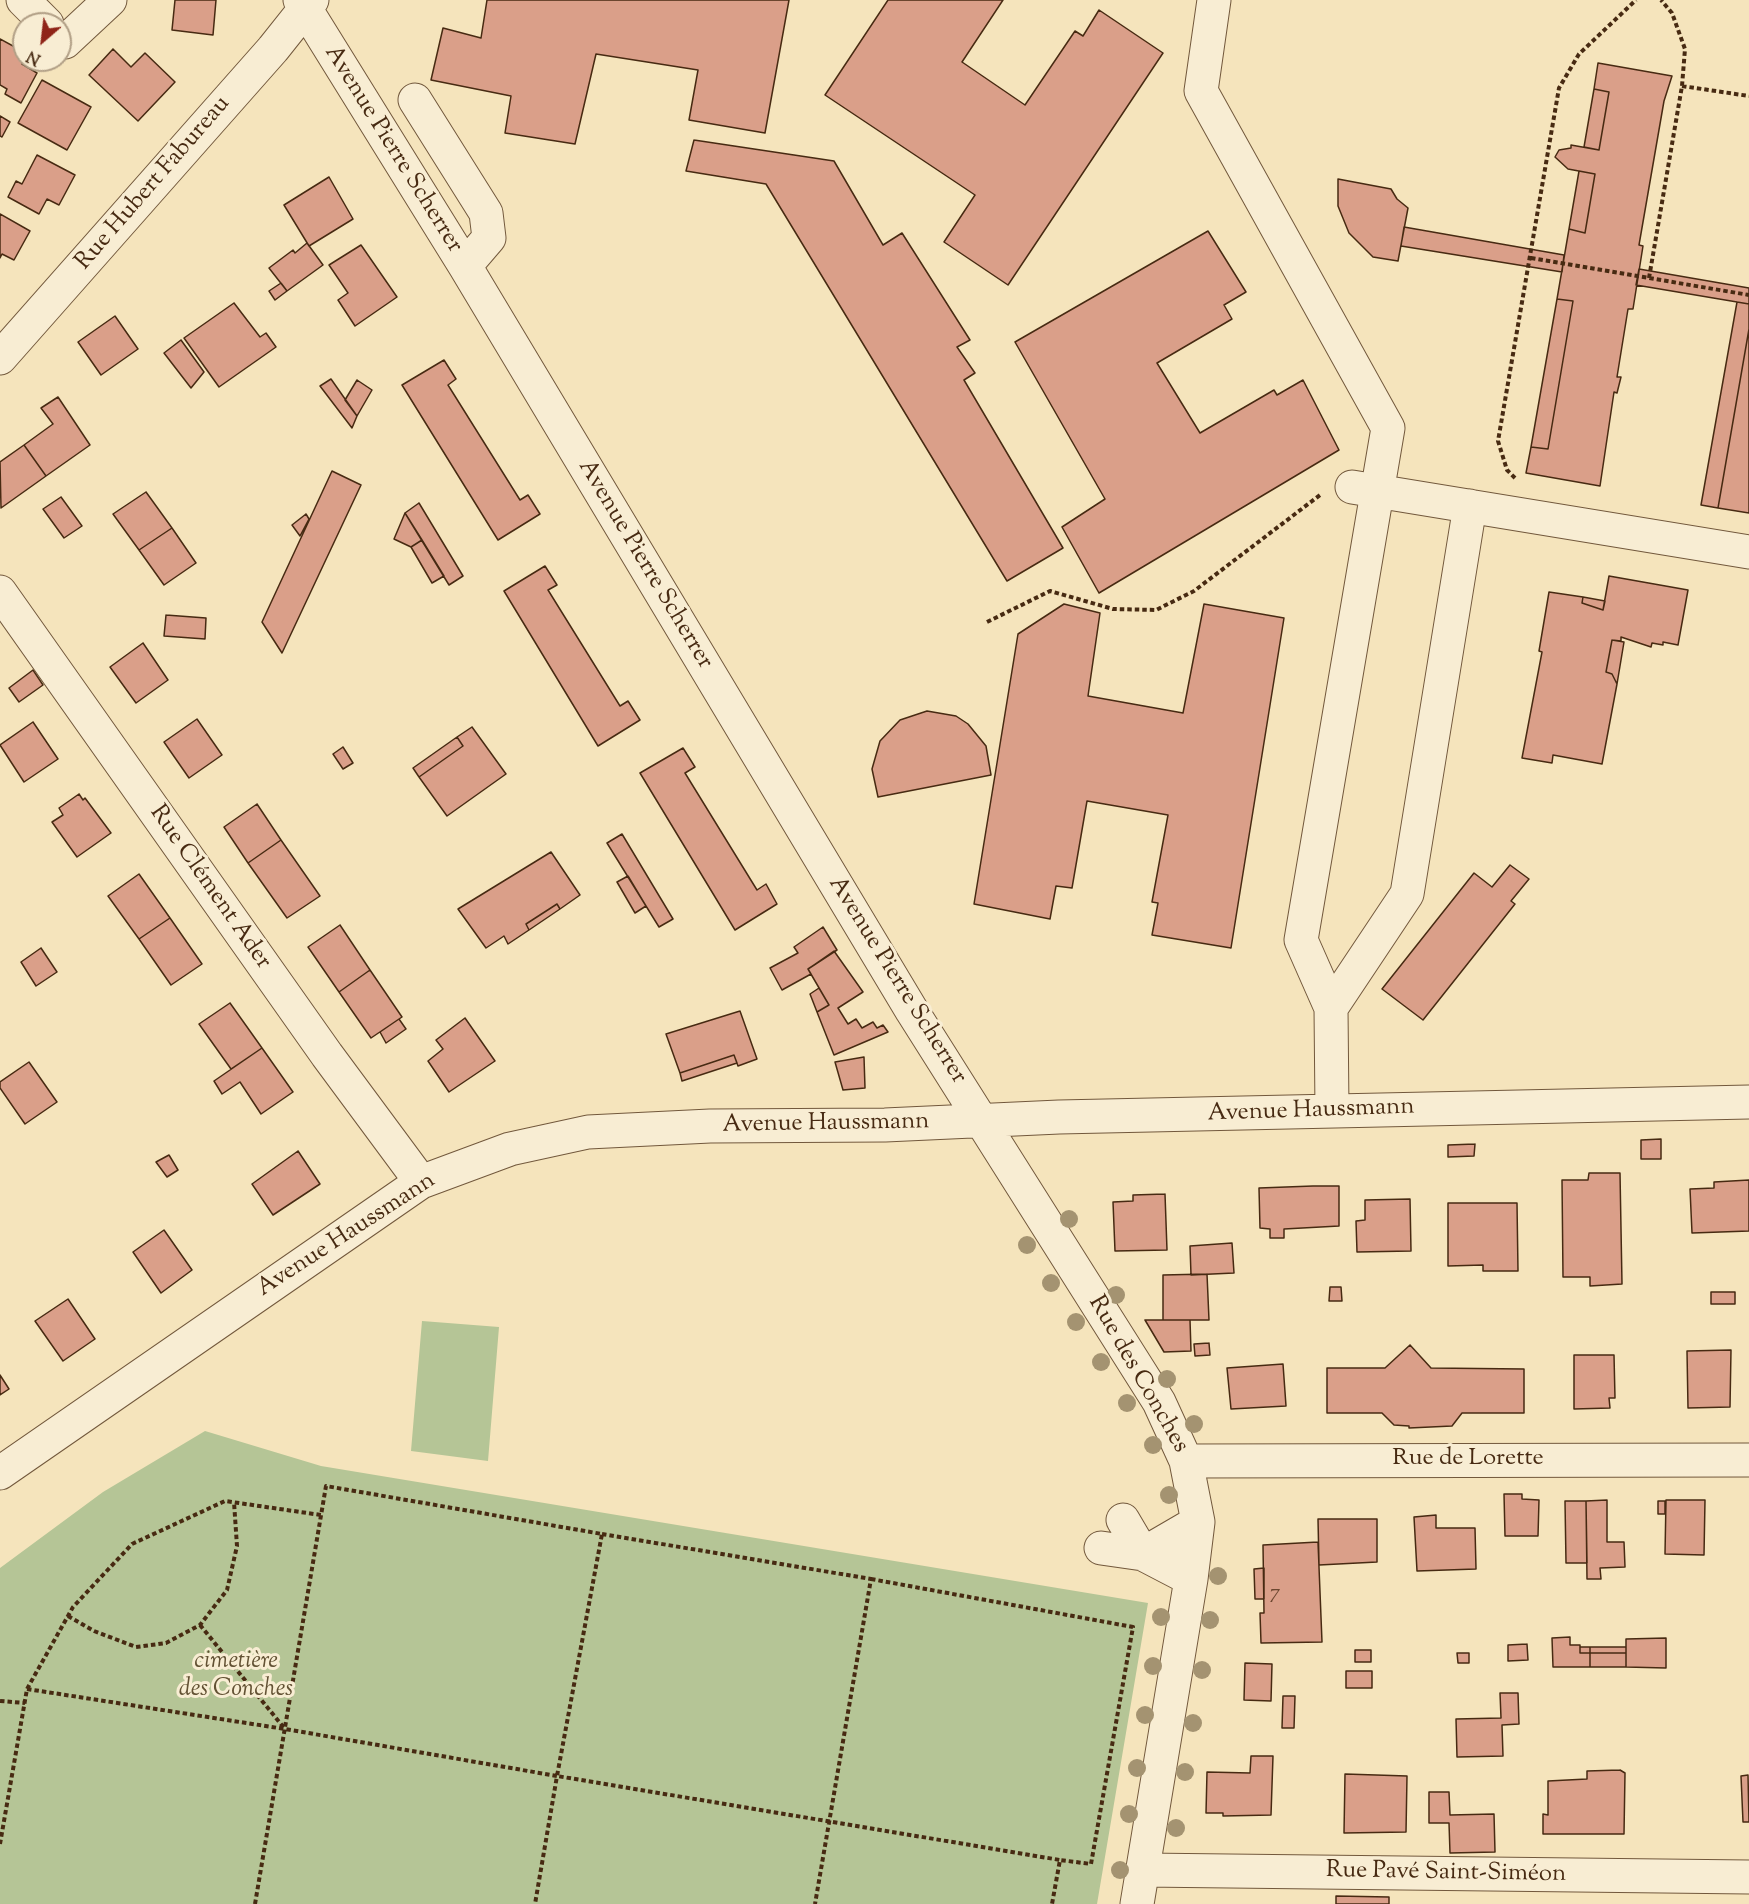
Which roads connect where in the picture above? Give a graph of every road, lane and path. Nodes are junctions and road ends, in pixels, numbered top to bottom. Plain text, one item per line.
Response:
1 (22, 0) edge
2 (110, 0) edge
3 (1214, 0) edge
4 (1636, 0) edge
5 (1661, 0) edge
6 (306, 3) edge
7 (34, 12) edge
8 (72, 35) edge
9 (1682, 86) junction
10 (1749, 96) edge
11 (415, 100) dead end
12 (1532, 258) junction
13 (465, 266) junction
14 (1649, 278) junction
15 (1749, 296) edge
16 (0, 358) edge
17 (1518, 481) dead end
18 (1365, 489) junction
19 (1470, 506) junction
20 (1749, 552) edge
21 (0, 592) edge
22 (987, 622) dead end
23 (1331, 1008) junction
24 (1749, 1101) edge
25 (1332, 1111) junction
26 (983, 1121) junction
27 (421, 1182) junction
28 (1749, 1460) edge
29 (1186, 1461) junction
30 (0, 1473) edge
31 (234, 1502) junction
32 (321, 1515) junction
33 (1123, 1520) dead end
34 (1198, 1522) junction
35 (602, 1533) junction
36 (1101, 1548) dead end
37 (1143, 1554) junction
38 (871, 1579) junction
39 (1191, 1579) junction
40 (68, 1616) junction
41 (200, 1625) junction
42 (27, 1689) junction
43 (0, 1701) edge
44 (25, 1703) junction
45 (285, 1729) junction
46 (557, 1776) junction
47 (830, 1822) junction
48 (0, 1844) edge
49 (1060, 1860) junction
50 (1143, 1870) junction
51 (1749, 1877) edge
52 (255, 1904) edge
53 (535, 1904) edge
54 (815, 1904) edge
55 (1052, 1904) edge
56 (1137, 1904) edge

1 - 7 street
2 - 8 street
3 - 18 street
4 - 12 path
5 - 9 path
6 - 13 street, Avenue Pierre Scherrer
6 - 16 street, Rue Hubert Fabureau
9 - 10 path
9 - 14 path
11 - 13 street
12 - 14 path
12 - 17 path
13 - 26 street, Avenue Pierre Scherrer
14 - 15 path
18 - 19 street
18 - 22 path
18 - 23 street
19 - 20 street
19 - 23 street
21 - 27 street, Rue Clément Ader
23 - 25 street
24 - 25 street, Avenue Haussmann
25 - 26 street, Avenue Haussmann
26 - 27 street, Avenue Haussmann
26 - 29 street, Rue des Conches
27 - 30 street, Avenue Haussmann
28 - 29 street, Rue de Lorette
29 - 34 street, Rue des Conches
31 - 32 path
31 - 40 path
31 - 41 path
32 - 35 path
32 - 45 path
33 - 37 street
34 - 37 street
34 - 39 street, Rue des Conches
35 - 38 path
35 - 46 path
36 - 37 street
37 - 39 street
38 - 47 path
38 - 49 path
39 - 50 street, Rue des Conches
40 - 41 path
40 - 42 path
41 - 45 path
42 - 44 path
42 - 45 path
43 - 44 path
44 - 48 path
45 - 46 path
45 - 52 path
46 - 47 path
46 - 53 path
47 - 49 path
47 - 54 path
49 - 55 path
50 - 51 street, Rue Pavé Saint-Siméon
50 - 56 street, Rue des Conches

